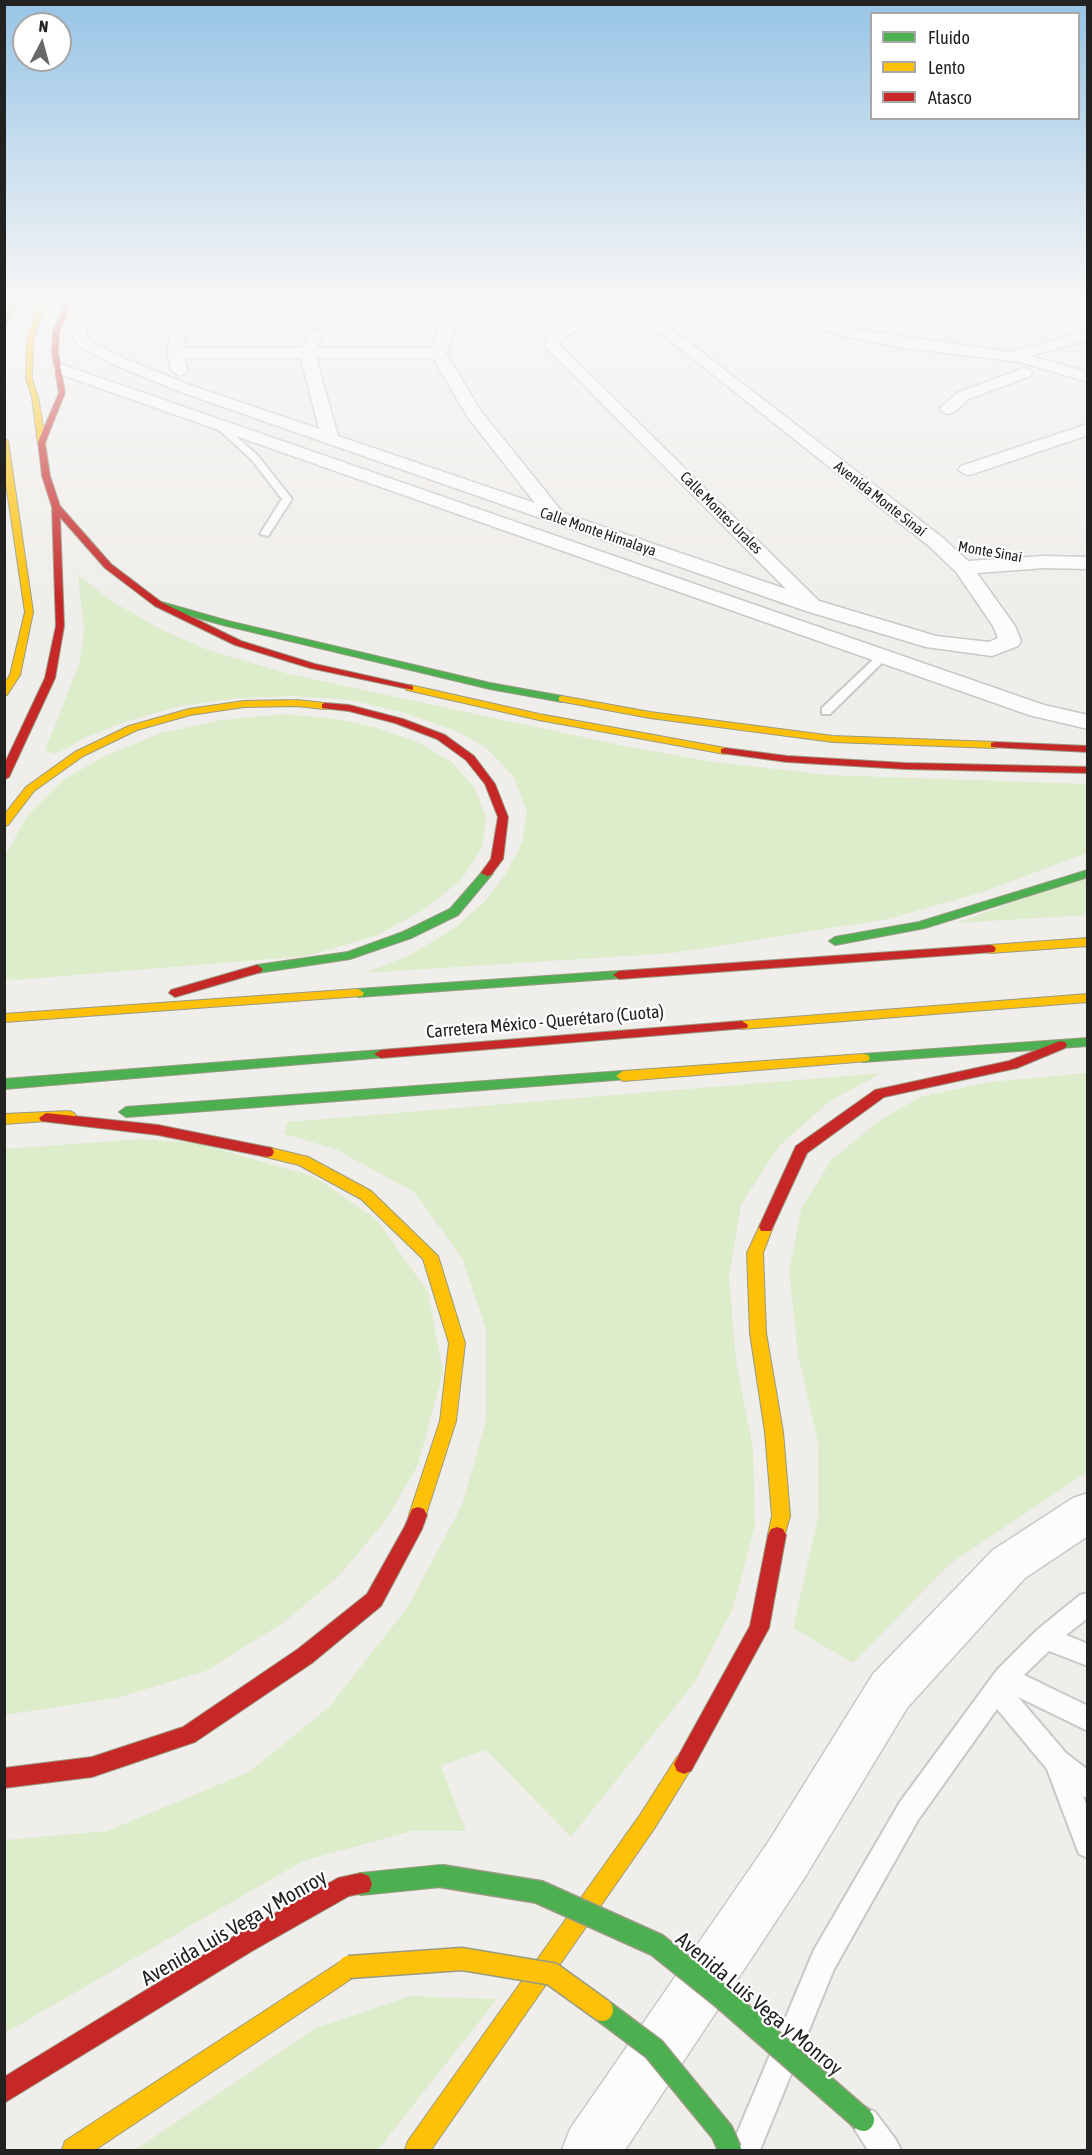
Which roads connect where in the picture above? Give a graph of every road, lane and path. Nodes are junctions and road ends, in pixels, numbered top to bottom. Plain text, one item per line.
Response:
1 (35, 401) edge
2 (59, 401) edge
3 (154, 401) edge
4 (220, 401) edge
5 (319, 401) edge
6 (466, 401) edge
7 (609, 401) edge
8 (755, 401) edge
9 (958, 401) edge
10 (947, 410) dead end
11 (220, 426) junction
12 (1088, 429) edge
13 (331, 440) junction
14 (42, 442) junction
15 (5, 444) edge
16 (967, 470) dead end
17 (8, 496) edge
18 (56, 507) junction
19 (557, 518) junction
20 (265, 534) dead end
21 (936, 542) junction
22 (1044, 562) junction
23 (1088, 563) edge
24 (963, 568) junction
25 (158, 604) junction
26 (814, 606) junction
27 (883, 656) junction
28 (4, 693) edge
29 (826, 711) dead end
30 (1088, 722) edge
31 (1088, 749) edge
32 (1088, 770) edge
33 (4, 777) edge
34 (4, 823) edge
35 (1088, 873) edge
36 (1088, 936) edge
37 (1088, 942) edge
38 (824, 943) dead end
39 (999, 948) junction
40 (780, 949) dead end
41 (464, 985) junction
42 (1088, 998) edge
43 (132, 1008) junction
44 (4, 1018) edge
45 (919, 1040) dead end
46 (1088, 1042) edge
47 (509, 1043) junction
48 (1060, 1045) junction
49 (621, 1049) dead end
50 (4, 1084) edge
51 (46, 1118) junction
52 (4, 1119) edge
53 (1088, 1512) edge
54 (1088, 1603) edge
55 (1045, 1638) junction
56 (1088, 1655) edge
57 (1002, 1685) junction
58 (1088, 1719) edge
59 (1057, 1761) junction
60 (4, 1778) edge
61 (1088, 1786) edge
62 (1088, 1845) edge
63 (4, 2091) edge
64 (863, 2120) joint
65 (78, 2149) edge
66 (417, 2151) edge
67 (591, 2151) edge
68 (730, 2151) edge
69 (744, 2151) edge
70 (885, 2151) edge

1 - 14 main road
2 - 14 main road
3 - 11 street
4 - 13 street, Calle Monte Himalaya
5 - 13 street
6 - 19 street
7 - 26 street, Calle Montes Urales
8 - 21 street, Avenida Monte Sinaí
9 - 10 street
11 - 20 lane
11 - 27 street
12 - 16 street
13 - 19 street, Calle Monte Himalaya
14 - 18 main road
15 - 17 main road
17 - 28 main road
18 - 25 main road
18 - 33 main road
19 - 26 street, Calle Monte Himalaya
21 - 22 street, Monte Sinai
21 - 24 street, Calle Monte Himalaya
22 - 23 street, Monte Sinai
22 - 24 street, Monte Sinai
24 - 26 street, Calle Monte Himalaya
25 - 31 main road
25 - 32 main road
27 - 29 lane
27 - 30 street
34 - 43 main road
35 - 38 main road
36 - 39 main road
37 - 39 main road
39 - 41 main road
40 - 41 main road
41 - 43 main road
42 - 47 main road, Carretera México - Querétaro (Cuota)
43 - 44 main road
45 - 48 main road
46 - 48 main road
47 - 49 main road
47 - 50 main road, Carretera México - Querétaro (Cuota)
48 - 51 main road
48 - 66 main road
51 - 52 main road
51 - 60 main road
53 - 67 street
54 - 55 lane
55 - 56 lane
55 - 57 lane
57 - 58 lane
57 - 59 lane
57 - 69 lane
59 - 61 lane
59 - 62 lane
63 - 64 main road, Avenida Luis Vega y Monroy, bridge
64 - 70 lane
65 - 68 main road, bridge

